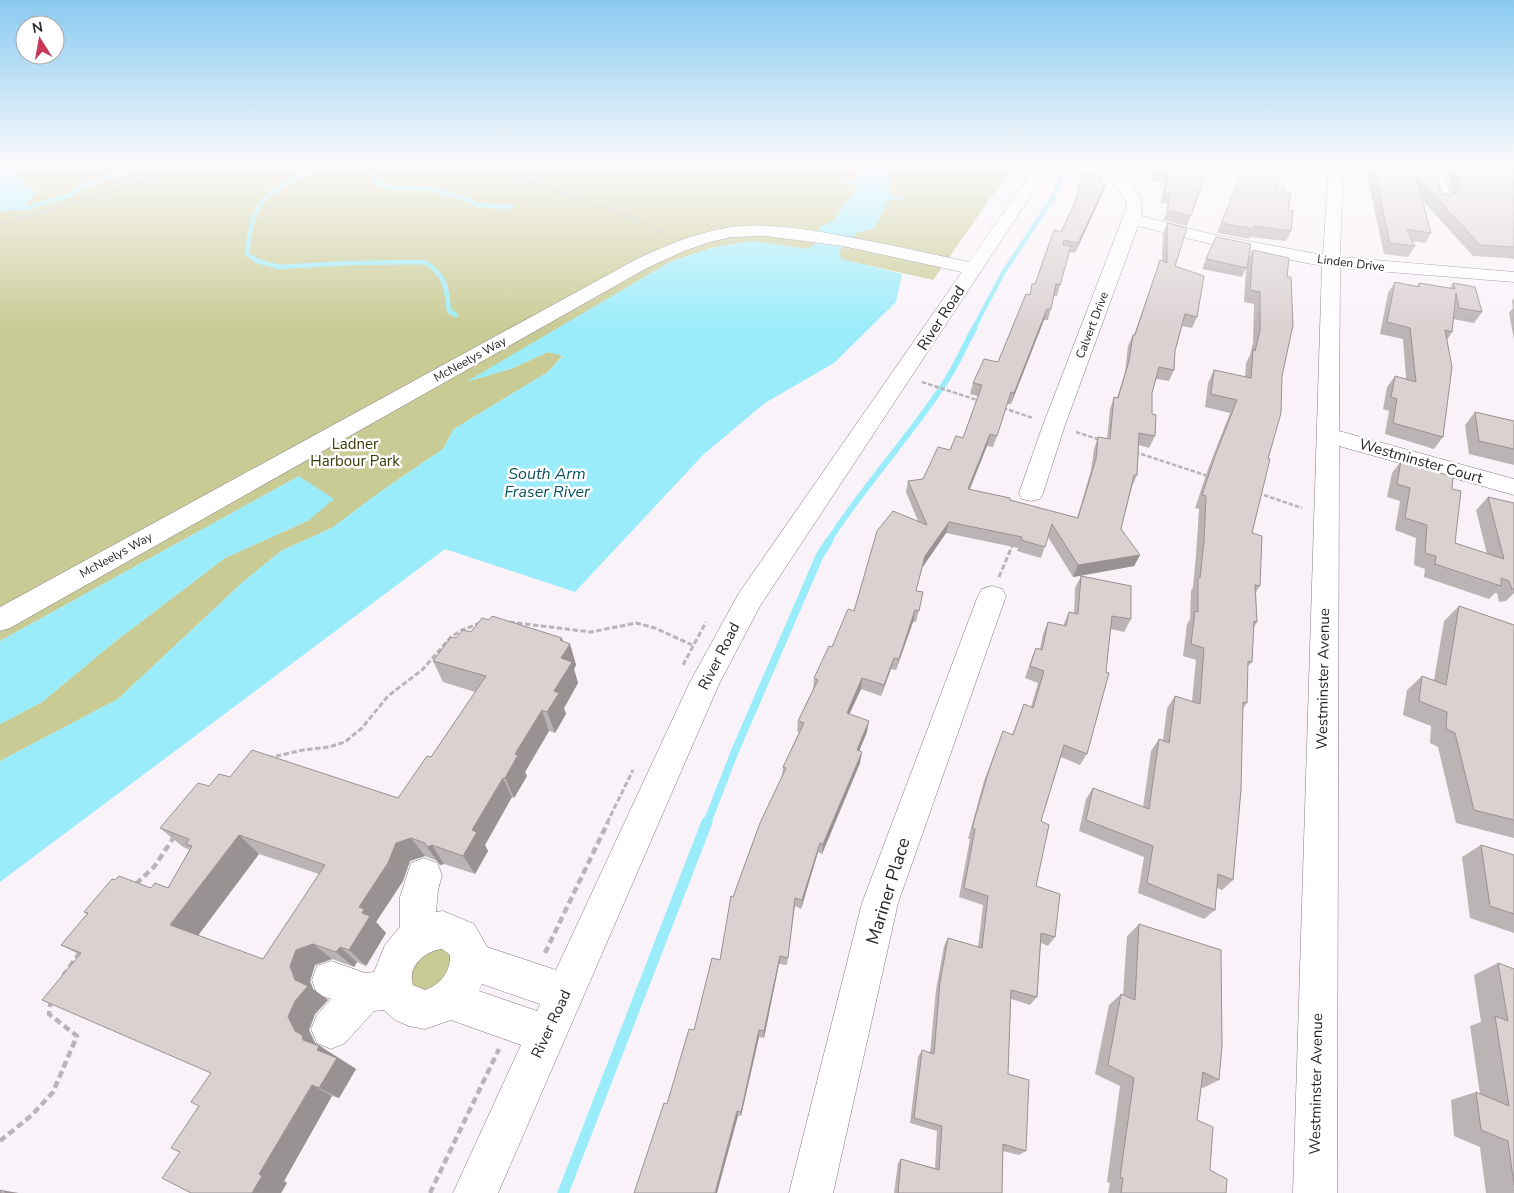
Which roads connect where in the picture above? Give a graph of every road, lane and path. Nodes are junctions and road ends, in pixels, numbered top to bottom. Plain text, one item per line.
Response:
1 (638, 221) edge
2 (1006, 221) edge
3 (1131, 221) edge
4 (1139, 221) edge
5 (1333, 221) edge
6 (687, 243) junction
7 (1331, 262) junction
8 (974, 268) junction
9 (1514, 277) edge
10 (921, 382) dead end
11 (985, 402) edge
12 (994, 405) edge
13 (1039, 420) dead end
14 (1070, 429) dead end
15 (1328, 435) junction
16 (1106, 442) edge
17 (1134, 451) edge
18 (1216, 479) edge
19 (1514, 488) edge
20 (1252, 491) edge
21 (1031, 493) dead end
22 (1308, 510) dead end
23 (1014, 541) edge
24 (992, 596) joint
25 (0, 620) edge
26 (486, 621) edge
27 (501, 621) edge
28 (682, 668) dead end
29 (262, 760) edge
30 (635, 766) dead end
31 (175, 835) edge
32 (424, 875) dead end
33 (134, 885) edge
34 (420, 935) junction
35 (82, 950) edge
36 (471, 961) junction
37 (59, 982) edge
38 (548, 987) junction
39 (363, 988) junction
40 (52, 994) edge
41 (449, 1000) junction
42 (529, 1028) junction
43 (331, 1030) dead end
44 (0, 1141) edge
45 (430, 1193) edge
46 (475, 1193) edge
47 (811, 1193) edge
48 (1315, 1193) edge

1 - 6 path
2 - 8 street, River Road
3 - 21 street, Calvert Drive
4 - 7 street, Linden Drive
5 - 7 street, Westminster Avenue
6 - 8 street, McNeelys Way
6 - 25 street, McNeelys Way
7 - 9 street, Linden Drive
7 - 15 street, Westminster Avenue
8 - 38 street, River Road
10 - 11 path
12 - 13 path
14 - 16 path
15 - 19 street, Westminster Court
15 - 48 street, Westminster Avenue
17 - 18 path
20 - 22 path
23 - 24 path
24 - 47 street, Mariner Place
26 - 29 path
27 - 28 path
30 - 38 path
31 - 33 path
32 - 34 street
34 - 36 street
34 - 39 street
35 - 37 path
36 - 38 street
36 - 41 street
38 - 42 street, River Road
39 - 41 street
39 - 43 street
40 - 44 path
41 - 42 street
42 - 45 path
42 - 46 street, River Road

